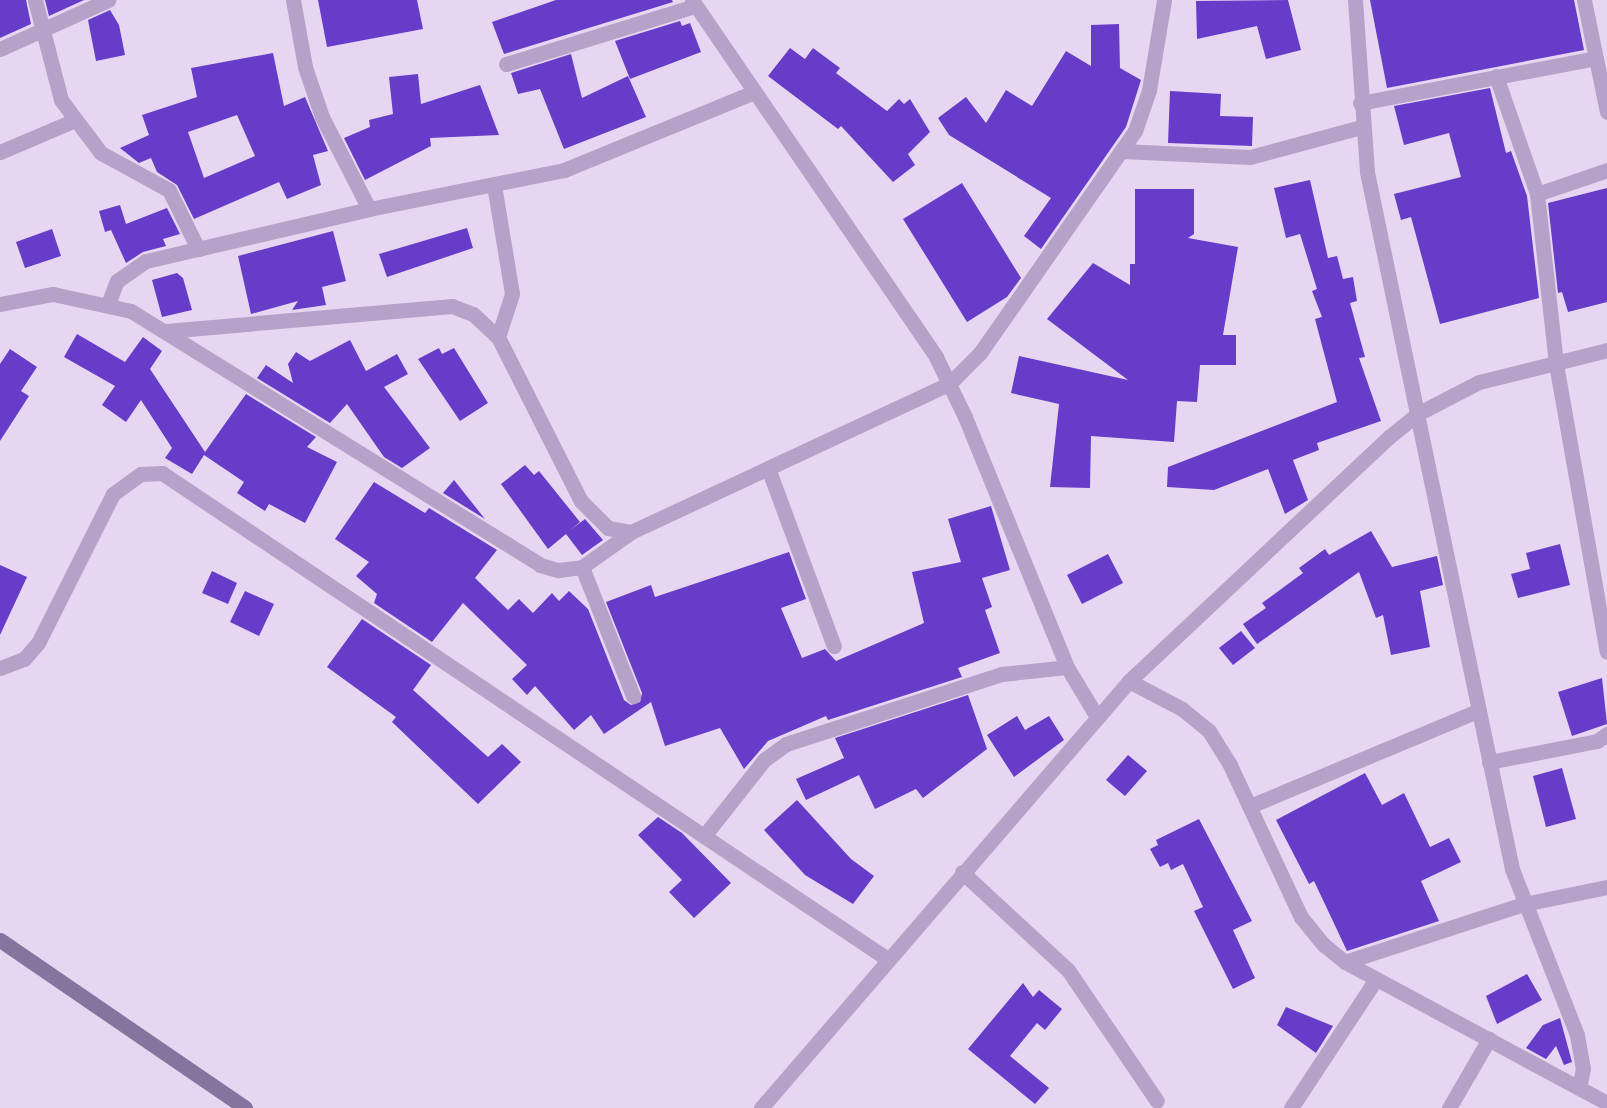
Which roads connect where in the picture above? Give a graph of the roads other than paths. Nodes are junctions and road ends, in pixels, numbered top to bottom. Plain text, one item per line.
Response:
1 (35, 0) edge
2 (108, 0) edge
3 (293, 0) edge
4 (1164, 0) edge
5 (1355, 0) edge
6 (1584, 0) edge
7 (694, 3) edge
8 (46, 32) junction
9 (0, 49) edge
10 (1596, 58) junction
11 (506, 64) dead end
12 (1496, 76) junction
13 (754, 92) junction
14 (1360, 104) junction
15 (1607, 112) edge
16 (75, 120) junction
17 (1361, 127) junction
18 (1122, 151) junction
19 (0, 152) edge
20 (1607, 170) edge
21 (494, 185) junction
22 (1537, 194) junction
23 (369, 209) junction
24 (198, 249) junction
25 (0, 304) edge
26 (108, 304) junction
27 (166, 331) junction
28 (498, 337) junction
29 (1607, 350) edge
30 (1556, 364) junction
31 (950, 383) junction
32 (1416, 414) junction
33 (768, 468) junction
34 (631, 532) junction
35 (582, 567) junction
36 (1604, 623) edge
37 (834, 646) dead end
38 (1607, 652) edge
39 (1067, 667) junction
40 (0, 668) edge
41 (1128, 681) junction
42 (633, 696) dead end
43 (1479, 710) junction
44 (1097, 717) junction
45 (1607, 734) edge
46 (1490, 762) junction
47 (1250, 806) junction
48 (705, 836) junction
49 (962, 872) junction
50 (1607, 887) edge
51 (1524, 904) junction
52 (0, 940) edge
53 (886, 958) junction
54 (1345, 962) junction
55 (1376, 979) junction
56 (1489, 1039) junction
57 (1579, 1088) junction
58 (1157, 1101) dead end
59 (1607, 1103) edge
60 (245, 1108) edge
61 (761, 1108) edge
62 (1291, 1108) edge
63 (1449, 1108) edge

1 - 8 street
2 - 8 street
3 - 23 street
4 - 18 street
5 - 14 street
6 - 10 street
7 - 11 street
7 - 13 street
8 - 9 street
8 - 16 street
10 - 12 street
10 - 15 street
12 - 14 street
12 - 22 street
13 - 21 street
13 - 31 street
14 - 17 street
16 - 19 street
16 - 24 street
17 - 18 street
17 - 32 street
18 - 31 street
20 - 22 street
21 - 23 street
21 - 28 street
22 - 30 street
23 - 24 street
24 - 26 street
25 - 26 street
26 - 27 street
27 - 28 street
27 - 35 street
28 - 34 street
29 - 30 street
30 - 32 street
30 - 36 street
31 - 33 street
31 - 39 street
32 - 41 street
32 - 43 street
33 - 34 street
33 - 37 street
34 - 35 street
35 - 42 street
36 - 38 street
39 - 44 street
39 - 48 street
40 - 48 street
41 - 44 street
41 - 47 street
43 - 46 street
43 - 47 street
44 - 49 street
45 - 46 street
46 - 51 street
47 - 54 street
48 - 53 street
49 - 53 street
49 - 58 street
50 - 51 street
51 - 54 street
51 - 57 street
52 - 60 street
53 - 61 street
54 - 55 street
55 - 56 street
55 - 62 street
56 - 57 street
56 - 63 street
57 - 59 street

